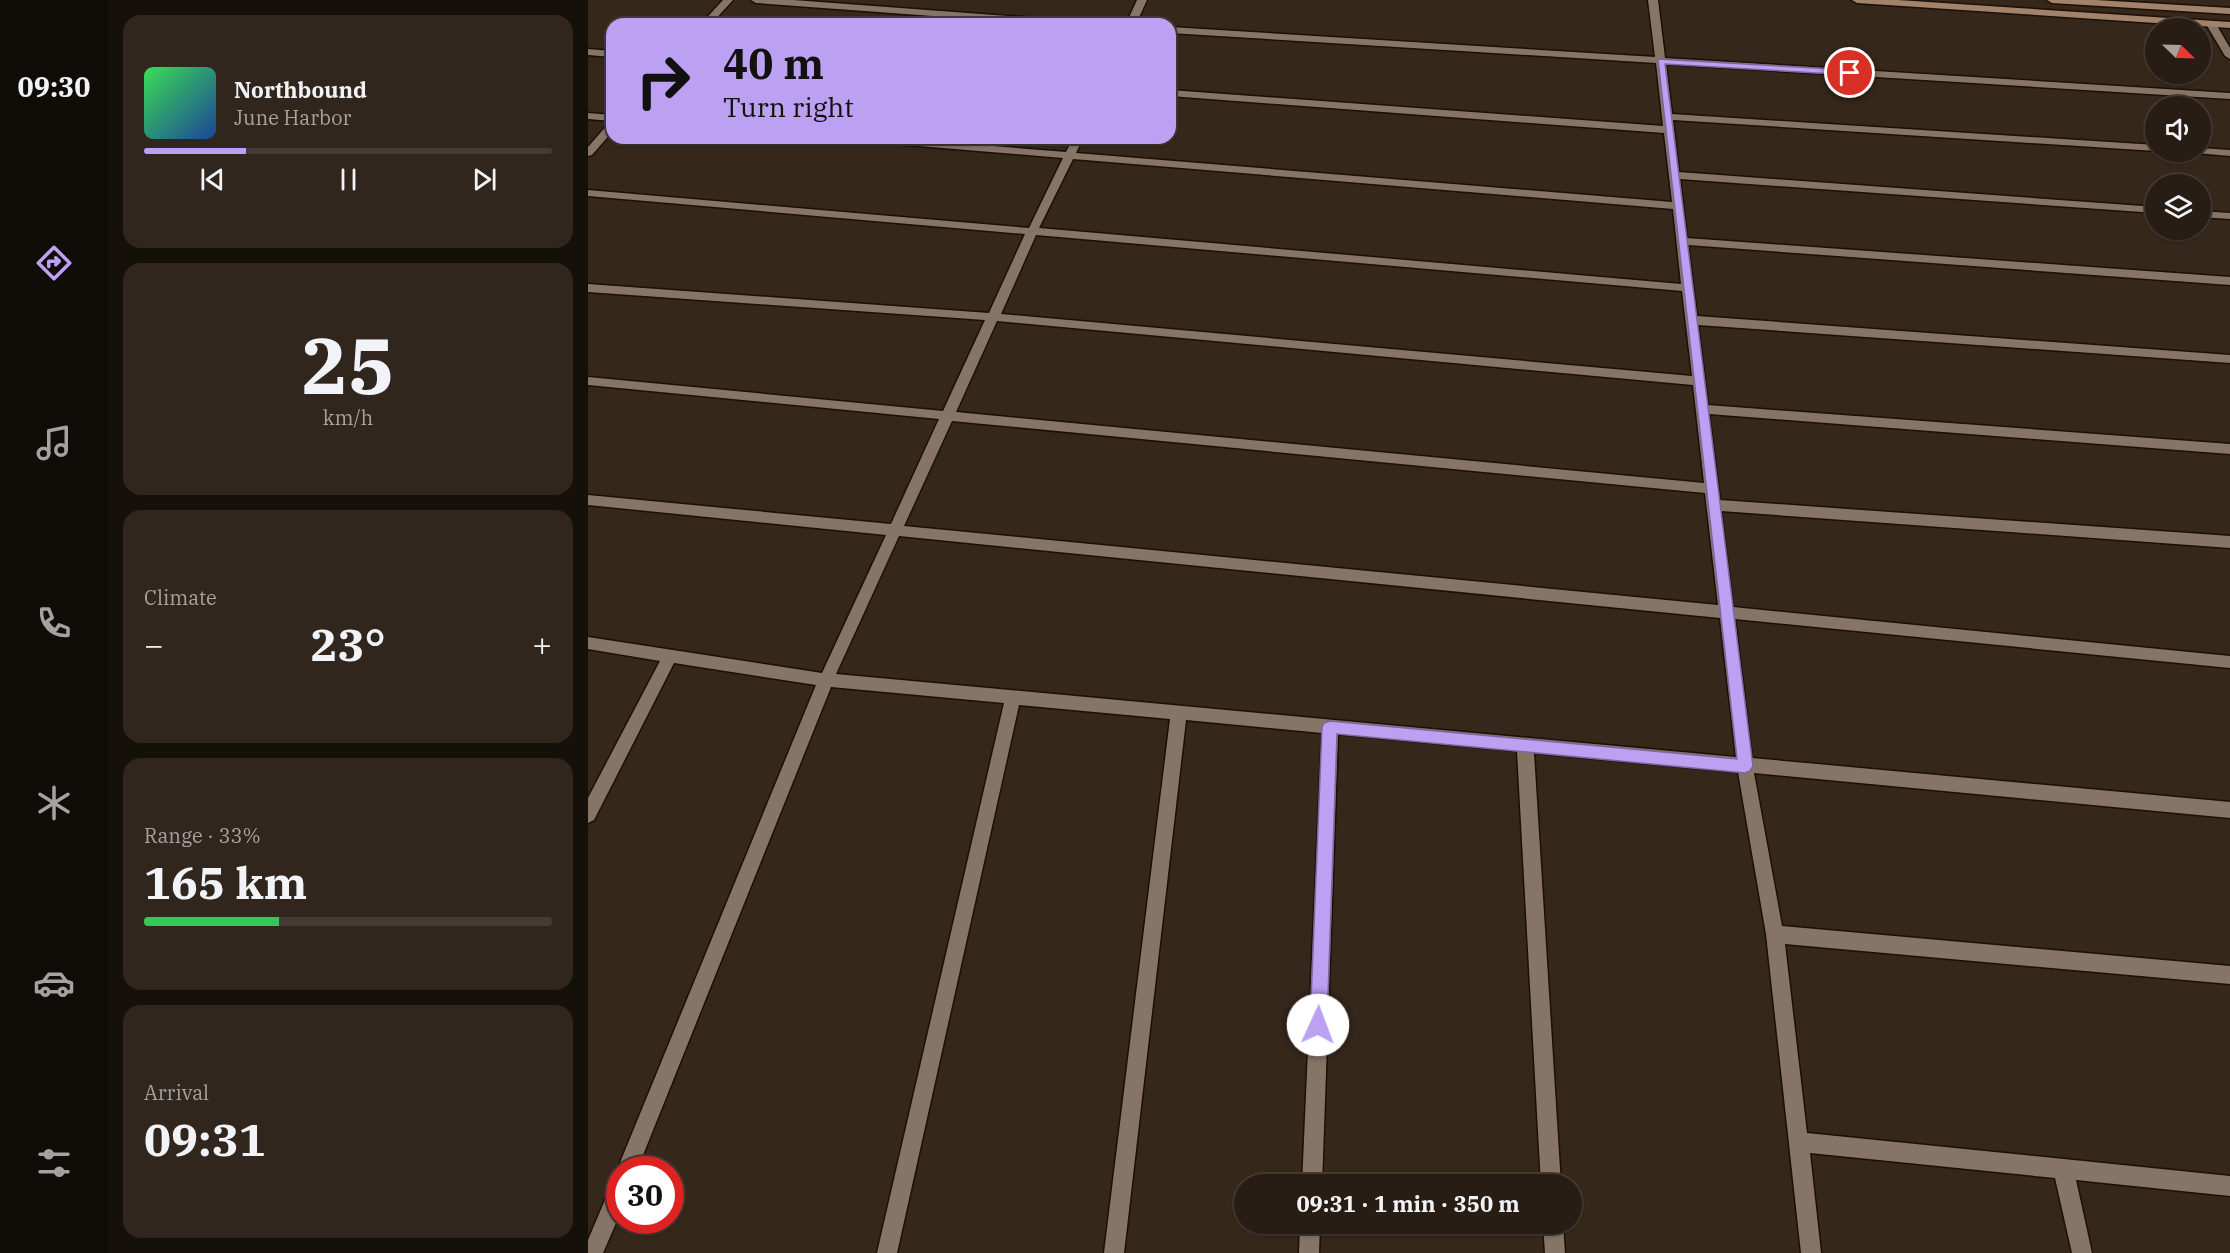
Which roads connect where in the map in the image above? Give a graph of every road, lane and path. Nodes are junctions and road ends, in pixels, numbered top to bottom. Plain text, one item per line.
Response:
1 (728, 0) edge
2 (756, 0) edge
3 (1142, 0) edge
4 (1653, 0) edge
5 (1857, 0) edge
6 (2052, 0) edge
7 (2168, 4) edge
8 (2230, 11) edge
9 (712, 18) edge
10 (997, 18) edge
11 (1134, 18) edge
12 (2145, 20) edge
13 (2211, 24) joint
14 (2230, 25) edge
15 (1176, 30) edge
16 (588, 52) edge
17 (606, 54) edge
18 (2230, 56) edge
19 (1661, 61) junction
20 (1176, 93) edge
21 (2230, 96) edge
22 (588, 116) edge
23 (606, 118) edge
24 (1668, 124) junction
25 (606, 133) edge
26 (932, 144) edge
27 (1075, 144) edge
28 (2145, 147) edge
29 (2211, 152) edge
30 (588, 153) edge
31 (2230, 153) edge
32 (1069, 155) junction
33 (1674, 175) junction
34 (588, 193) edge
35 (1678, 206) junction
36 (2145, 209) edge
37 (2211, 215) edge
38 (2230, 216) edge
39 (1034, 230) junction
40 (1682, 241) junction
41 (2230, 281) edge
42 (588, 288) edge
43 (1688, 288) junction
44 (994, 317) junction
45 (1692, 320) junction
46 (2230, 359) edge
47 (588, 381) edge
48 (1699, 381) junction
49 (1702, 409) junction
50 (949, 416) junction
51 (2230, 449) edge
52 (1712, 489) junction
53 (588, 500) edge
54 (1714, 505) junction
55 (894, 532) junction
56 (2230, 542) edge
57 (1726, 613) junction
58 (588, 643) edge
59 (670, 656) junction
60 (2230, 662) edge
61 (826, 680) junction
62 (1013, 698) junction
63 (1179, 713) junction
64 (1330, 727) junction
65 (1525, 745) junction
66 (1745, 766) junction
67 (2230, 810) edge
68 (588, 815) edge
69 (1775, 933) junction
70 (2230, 975) edge
71 (1799, 1142) junction
72 (633, 1156) edge
73 (2063, 1169) junction
74 (1312, 1174) edge
75 (1550, 1174) edge
76 (2230, 1186) edge
77 (606, 1222) edge
78 (1310, 1234) edge
79 (1554, 1234) edge
80 (593, 1253) edge
81 (886, 1253) edge
82 (1114, 1253) edge
83 (1309, 1253) edge
84 (1555, 1253) edge
85 (1811, 1253) edge
86 (2082, 1253) edge

1 - 9 street
2 - 10 street
3 - 11 street
4 - 19 street
5 - 12 main road
6 - 7 main road
7 - 8 main road
13 - 14 main road
13 - 18 street
15 - 19 street
16 - 17 street
19 - 21 street
19 - 24 street
20 - 24 street
22 - 23 street
24 - 28 street
24 - 33 street
25 - 30 street
26 - 32 street
27 - 32 street
29 - 31 street
32 - 35 street
32 - 39 street
33 - 35 street
33 - 36 street
34 - 39 street
35 - 40 street
37 - 38 street
39 - 43 street
39 - 44 street
40 - 41 street
40 - 43 street
42 - 44 street
43 - 45 street
44 - 48 street
44 - 50 street
45 - 46 street
45 - 48 street
47 - 50 street
48 - 49 street
49 - 51 street
49 - 52 street
50 - 52 street
50 - 55 street
52 - 54 street
53 - 55 street
54 - 56 street
54 - 57 street
55 - 57 street
55 - 61 street
57 - 60 street
57 - 66 street
58 - 59 street
59 - 61 street
59 - 68 street
61 - 62 street
61 - 72 street
62 - 63 street
62 - 81 street
63 - 64 street
63 - 82 street
64 - 65 street
64 - 74 street
65 - 66 street
65 - 75 street
66 - 67 street
66 - 69 street
69 - 70 street
69 - 71 street
71 - 73 street
71 - 85 street
73 - 76 street
73 - 86 street
77 - 80 street
78 - 83 street
79 - 84 street

